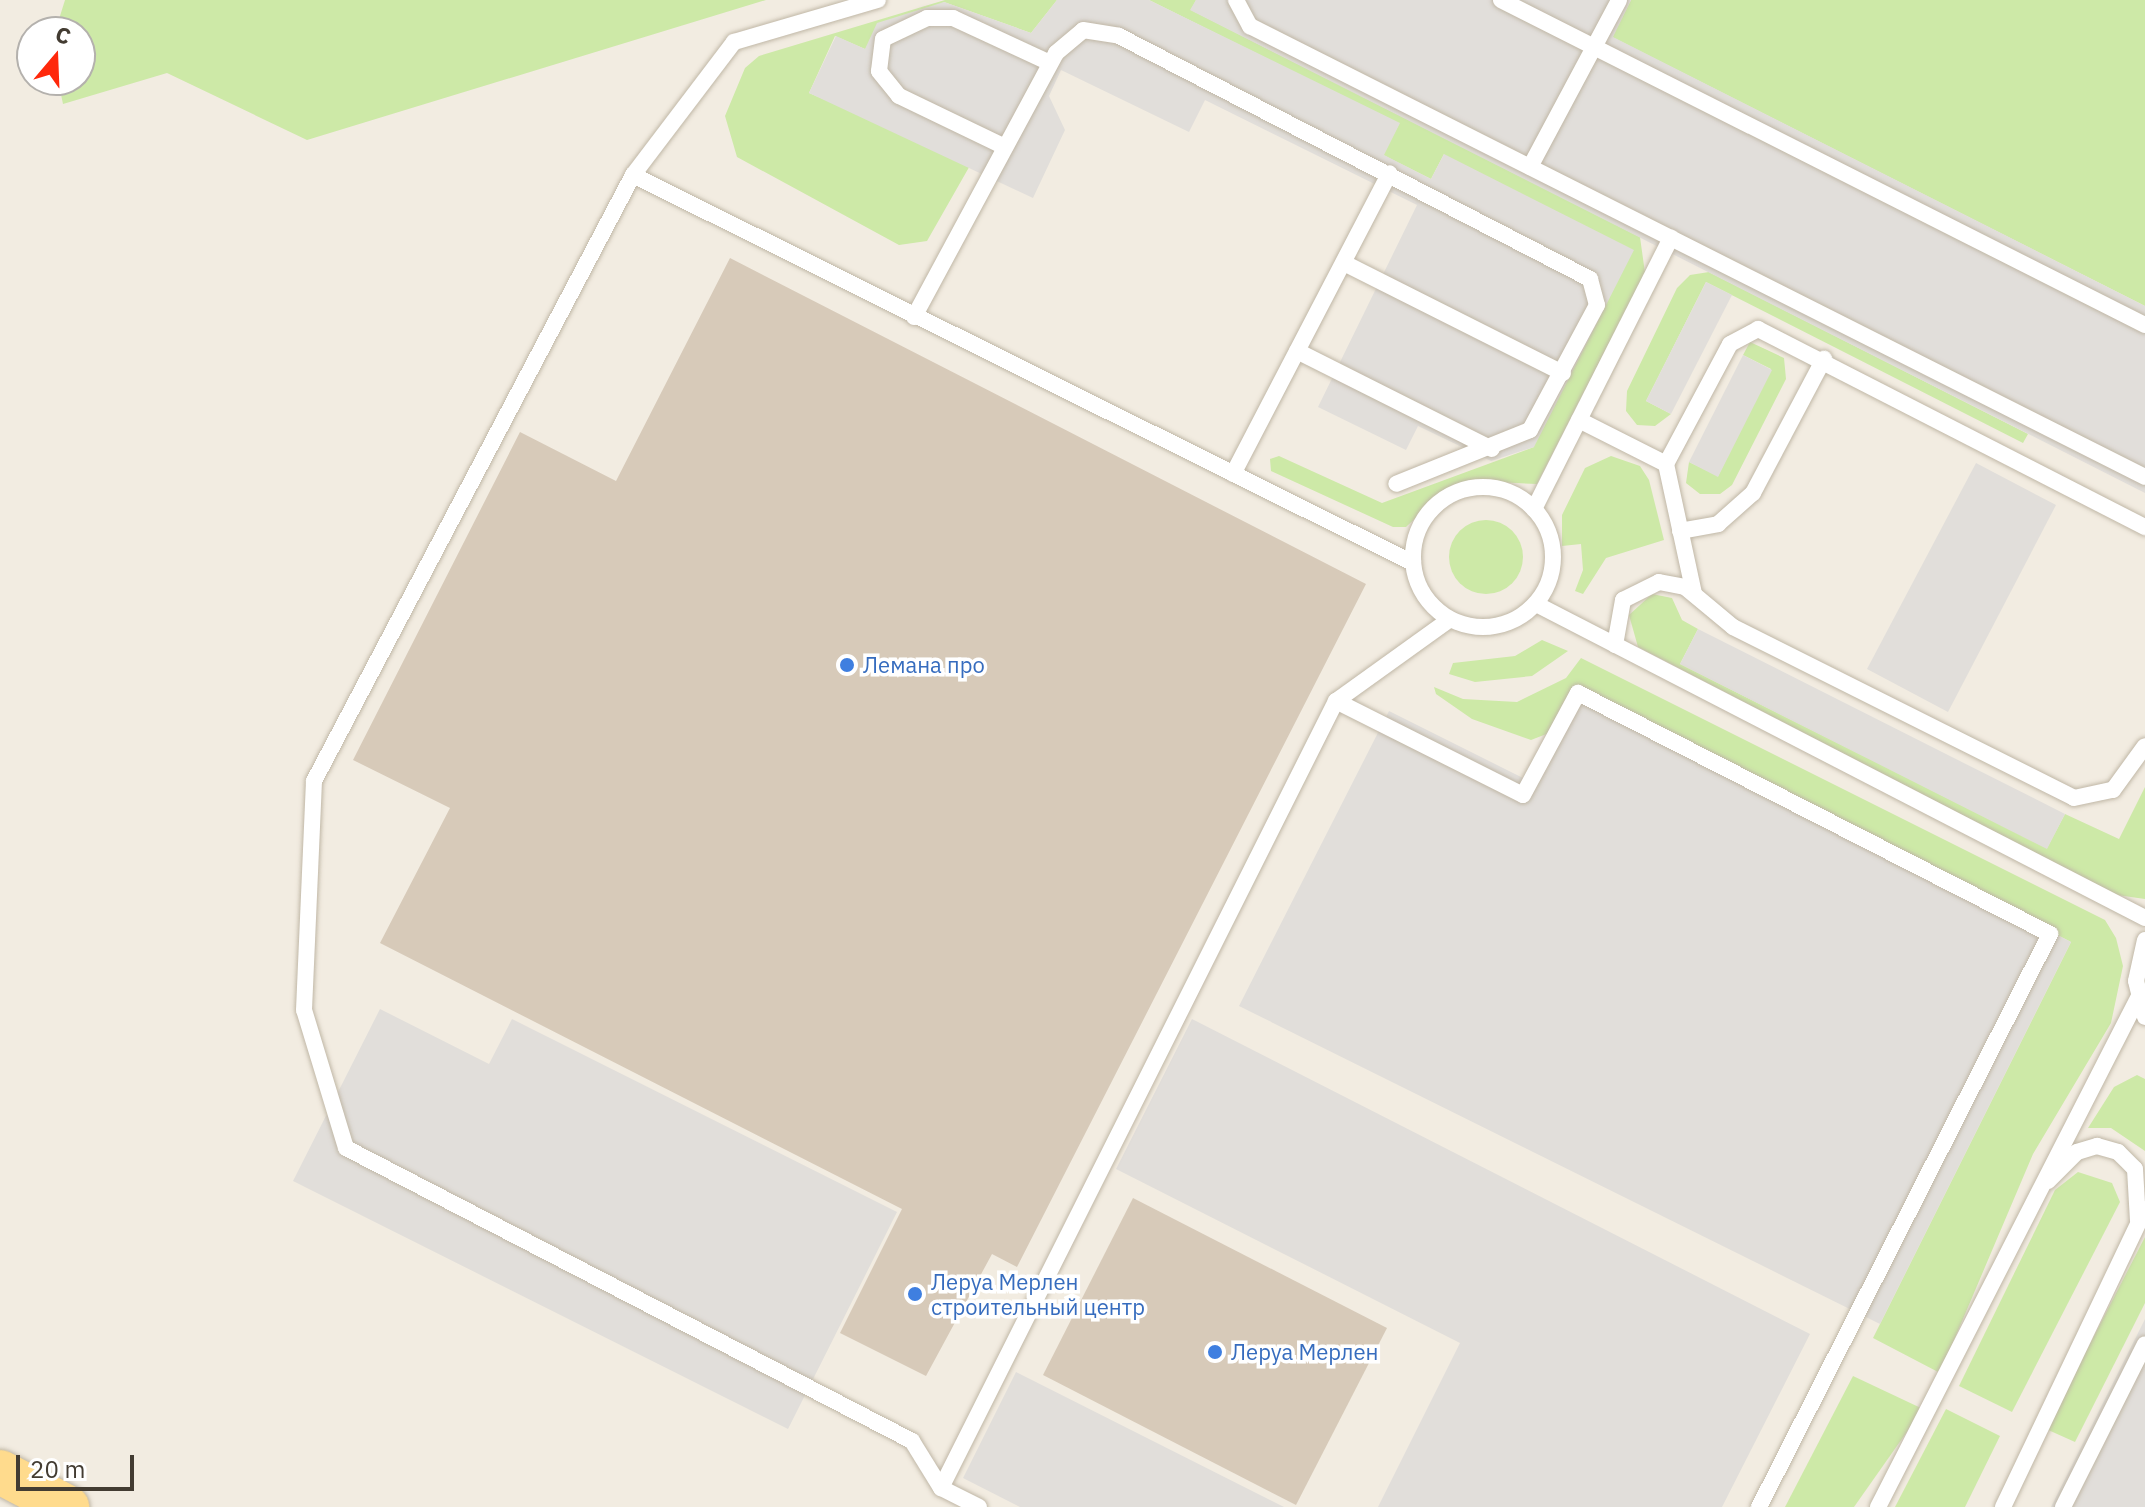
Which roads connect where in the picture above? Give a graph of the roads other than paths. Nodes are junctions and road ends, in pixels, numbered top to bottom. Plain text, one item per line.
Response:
1 (878, 0) edge
2 (1236, 0) edge
3 (1501, 0) edge
4 (1619, 0) edge
5 (1594, 46) junction
6 (1050, 63) junction
7 (1005, 147) junction
8 (1530, 167) junction
9 (1390, 173) junction
10 (633, 175) junction
11 (1671, 238) junction
12 (1344, 263) junction
13 (914, 317) junction
14 (2145, 325) edge
15 (1297, 351) junction
16 (1824, 359) junction
17 (1563, 373) junction
18 (1579, 420) junction
19 (1492, 449) junction
20 (1666, 464) junction
21 (1233, 474) junction
22 (2145, 477) edge
23 (1396, 484) dead end
24 (1534, 509) junction
25 (2145, 527) edge
26 (1680, 531) junction
27 (1413, 563) junction
28 (1694, 593) junction
29 (1536, 604) junction
30 (1450, 619) junction
31 (1615, 645) junction
32 (1336, 701) junction
33 (2145, 746) edge
34 (2145, 918) edge
35 (2145, 940) edge
36 (2139, 996) junction
37 (2145, 1017) edge
38 (2037, 1192) junction
39 (2142, 1216) edge
40 (2145, 1344) edge
41 (0, 1472) edge
42 (941, 1488) junction
43 (67, 1507) edge
44 (979, 1507) edge
45 (1759, 1507) edge
46 (1878, 1507) edge
47 (2003, 1507) edge
48 (2063, 1507) edge

1 - 10 lane
2 - 8 lane
3 - 5 lane
4 - 5 lane
5 - 8 lane
5 - 14 lane
6 - 7 lane
6 - 7 lane
6 - 9 lane
7 - 13 lane
8 - 11 lane
9 - 12 lane
9 - 17 lane
10 - 13 lane
10 - 42 lane
11 - 18 lane
11 - 22 lane
12 - 15 lane
12 - 17 lane
13 - 21 lane
15 - 19 lane
15 - 21 lane
16 - 20 lane
16 - 25 lane
16 - 26 lane
17 - 19 lane
18 - 20 lane
18 - 24 lane
19 - 23 lane
20 - 26 lane
21 - 27 lane
24 - 27 lane
24 - 29 lane
26 - 28 lane
27 - 30 lane
28 - 31 lane
28 - 33 lane
29 - 30 lane
29 - 31 lane
30 - 32 lane
31 - 34 lane
32 - 42 lane
32 - 45 lane
35 - 36 lane
36 - 37 lane
36 - 38 lane
38 - 39 lane
38 - 46 lane
39 - 47 lane
40 - 48 lane
41 - 43 main road
42 - 44 lane

